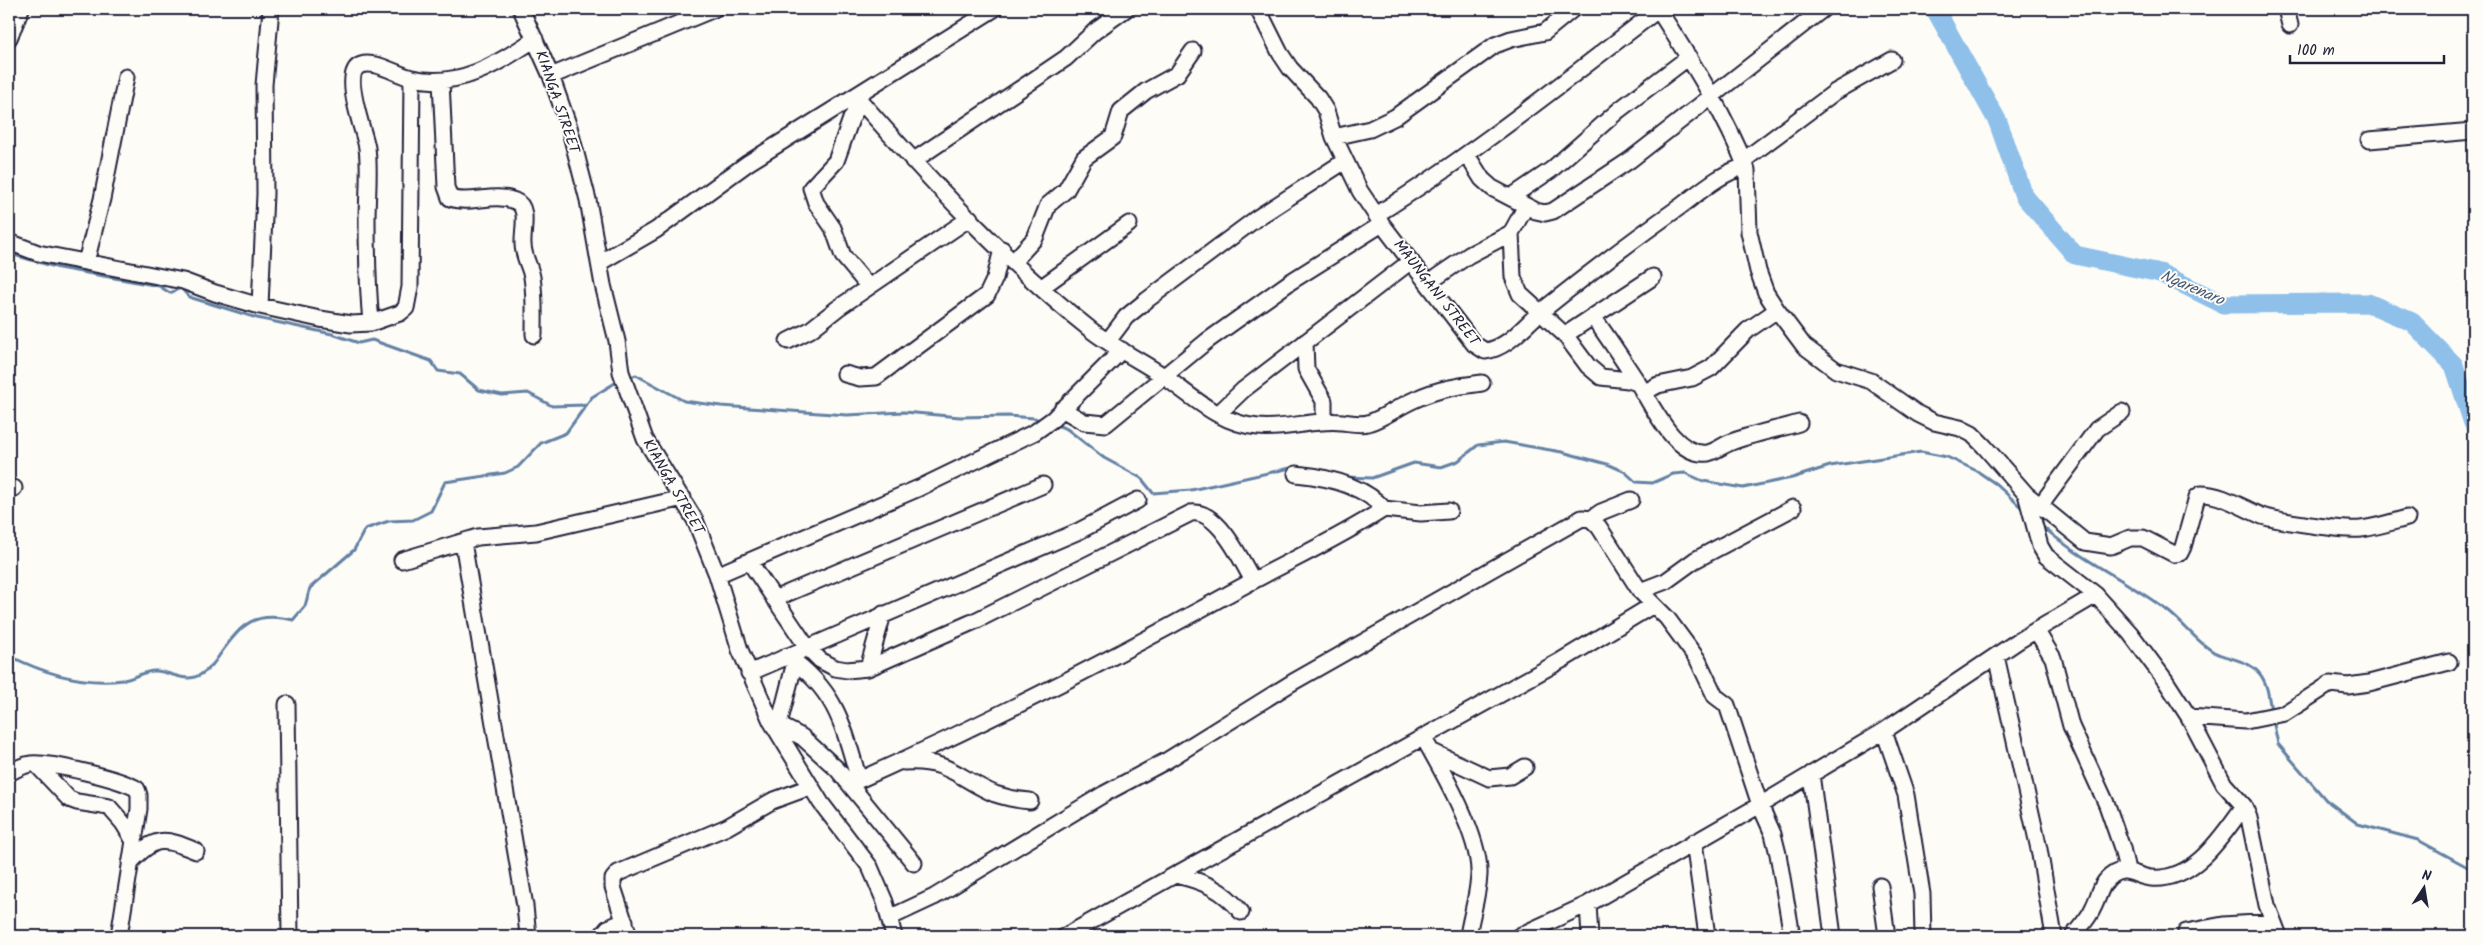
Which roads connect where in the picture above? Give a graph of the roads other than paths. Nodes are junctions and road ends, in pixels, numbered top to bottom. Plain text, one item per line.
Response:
1 (21, 9) edge
2 (271, 9) edge
3 (521, 9) edge
4 (714, 9) edge
5 (994, 9) edge
6 (1126, 9) edge
7 (1258, 9) edge
8 (1573, 9) edge
9 (1658, 9) edge
10 (1823, 9) edge
11 (2286, 9) edge
12 (2290, 25) dead end
13 (9, 38) edge
14 (534, 39) junction
15 (1193, 51) dead end
16 (1689, 57) junction
17 (1892, 60) dead end
18 (551, 76) junction
19 (126, 77) dead end
20 (412, 78) junction
21 (441, 81) junction
22 (1710, 95) junction
23 (858, 98) junction
24 (2473, 131) edge
25 (1334, 137) junction
26 (2368, 140) dead end
27 (1467, 155) junction
28 (913, 161) junction
29 (1345, 161) junction
30 (1745, 163) junction
31 (1511, 197) junction
32 (1526, 206) junction
33 (970, 218) junction
34 (1379, 219) junction
35 (1129, 224) dead end
36 (1511, 233) junction
37 (9, 242) edge
38 (1002, 250) junction
39 (1014, 261) junction
40 (1410, 261) junction
41 (86, 262) junction
42 (599, 263) junction
43 (1653, 277) dead end
44 (1428, 283) junction
45 (1042, 287) junction
46 (869, 288) junction
47 (260, 306) junction
48 (1777, 310) junction
49 (1540, 312) junction
50 (1593, 317) junction
51 (370, 323) junction
52 (534, 335) dead end
53 (1565, 335) junction
54 (788, 341) dead end
55 (1108, 341) junction
56 (1305, 342) junction
57 (1122, 350) junction
58 (845, 374) dead end
59 (1163, 376) junction
60 (1482, 382) dead end
61 (1641, 388) junction
62 (1062, 409) junction
63 (2122, 412) dead end
64 (1218, 414) junction
65 (1324, 420) junction
66 (1799, 423) dead end
67 (1296, 474) dead end
68 (1043, 485) dead end
69 (2026, 494) junction
70 (683, 498) junction
71 (1138, 500) dead end
72 (1631, 500) dead end
73 (2040, 506) junction
74 (1794, 508) dead end
75 (1384, 509) junction
76 (1449, 512) dead end
77 (2407, 518) dead end
78 (1591, 519) junction
79 (463, 542) junction
80 (402, 560) dead end
81 (749, 561) junction
82 (717, 575) junction
83 (1253, 581) junction
84 (1640, 591) junction
85 (2096, 595) junction
86 (774, 599) junction
87 (1654, 605) junction
88 (884, 614) junction
89 (2036, 630) junction
90 (806, 647) junction
91 (1996, 656) junction
92 (791, 659) junction
93 (2449, 662) dead end
94 (868, 668) junction
95 (749, 673) junction
96 (287, 704) dead end
97 (2189, 717) junction
98 (775, 722) junction
99 (1884, 731) junction
100 (1423, 737) junction
101 (1432, 752) junction
102 (900, 762) junction
103 (36, 764) junction
104 (1525, 767) dead end
105 (9, 773) edge
106 (1811, 774) junction
107 (854, 782) junction
108 (810, 787) junction
109 (1030, 800) dead end
110 (1760, 805) junction
111 (2244, 806) junction
112 (134, 841) junction
113 (1694, 842) junction
114 (196, 851) dead end
115 (130, 863) junction
116 (914, 863) dead end
117 (2127, 870) junction
118 (1175, 876) junction
119 (1880, 886) dead end
120 (1588, 904) junction
121 (1241, 912) dead end
122 (889, 918) junction
123 (625, 921) junction
124 (2273, 922) junction
125 (2186, 932) dead end
126 (120, 936) edge
127 (290, 936) edge
128 (528, 936) edge
129 (600, 936) edge
130 (629, 936) edge
131 (894, 936) edge
132 (1065, 936) edge
133 (1468, 936) edge
134 (1519, 936) edge
135 (1590, 936) edge
136 (1706, 936) edge
137 (1792, 936) edge
138 (1833, 936) edge
139 (1887, 936) edge
140 (1923, 936) edge
141 (2054, 936) edge
142 (2074, 936) edge
143 (2279, 936) edge

1 - 13 street
2 - 47 street
3 - 14 street, KIANGA STREET
4 - 18 street
5 - 23 street
6 - 28 street
7 - 25 street, MAUNGANI STREET
8 - 25 street
9 - 16 street
9 - 27 street
10 - 22 street
11 - 12 street
14 - 18 street, KIANGA STREET
14 - 21 street
15 - 39 street
16 - 22 street
16 - 31 street
17 - 30 street, MAUNGANI STREET
18 - 42 street, KIANGA STREET
19 - 41 street
20 - 21 street
20 - 51 street
20 - 51 street
21 - 52 street
22 - 30 street
22 - 32 street
23 - 28 street
23 - 42 street
23 - 46 street
24 - 26 street
25 - 29 street, MAUNGANI STREET
27 - 31 street
27 - 34 street
28 - 33 street
29 - 34 street, MAUNGANI STREET
29 - 55 street
30 - 48 street
30 - 49 street, MAUNGANI STREET
31 - 32 street
32 - 36 street
33 - 38 street
33 - 46 street
34 - 40 street, MAUNGANI STREET
34 - 59 street
35 - 45 street
36 - 44 street
36 - 49 street
37 - 41 street
38 - 39 street
38 - 58 street
39 - 45 street
40 - 44 street, MAUNGANI STREET
40 - 56 street
41 - 47 street
42 - 70 street, KIANGA STREET
43 - 50 street
44 - 49 street, MAUNGANI STREET
45 - 55 street
46 - 54 street
47 - 51 street
48 - 61 street
48 - 69 street
49 - 53 street
50 - 53 street
50 - 61 street
53 - 61 street
55 - 57 street
56 - 64 street
56 - 65 street
57 - 59 street
57 - 62 street
59 - 62 street
59 - 64 street
60 - 65 street
61 - 66 street
62 - 81 street
63 - 73 street
64 - 65 street
67 - 75 street
68 - 86 street
69 - 73 street
69 - 85 street
70 - 79 street
70 - 82 street, KIANGA STREET
71 - 88 street
72 - 78 street
73 - 77 street
74 - 84 street
75 - 76 street
75 - 83 street
78 - 84 street
78 - 122 street
79 - 80 street
79 - 128 street
81 - 82 street
81 - 86 street
82 - 95 street, KIANGA STREET
83 - 94 street
83 - 102 street
84 - 87 street
85 - 89 street
85 - 97 street
86 - 90 street
87 - 100 street
87 - 110 street
88 - 90 street
88 - 94 street
89 - 91 street
89 - 117 street
90 - 92 street
90 - 94 street
91 - 99 street
91 - 141 street
92 - 95 street
92 - 98 street
92 - 107 street
93 - 97 street
95 - 98 street, KIANGA STREET
96 - 127 street
97 - 111 street
98 - 107 street
98 - 108 street, KIANGA STREET
99 - 106 street
99 - 140 street
100 - 101 street
100 - 118 street
101 - 104 street
101 - 133 street
102 - 107 street
102 - 109 street
103 - 105 street
103 - 112 street
103 - 112 street
106 - 110 street
106 - 138 street
107 - 116 street
108 - 122 street, KIANGA STREET
108 - 123 street
110 - 113 street
110 - 137 street
111 - 117 street
111 - 124 street
112 - 115 street
113 - 120 street
113 - 136 street
114 - 115 street
115 - 126 street
117 - 142 street
118 - 121 street
118 - 132 street
119 - 139 street
120 - 134 street
120 - 135 street
122 - 131 street, KIANGA STREET
123 - 129 street
123 - 130 street
124 - 125 street
124 - 143 street

